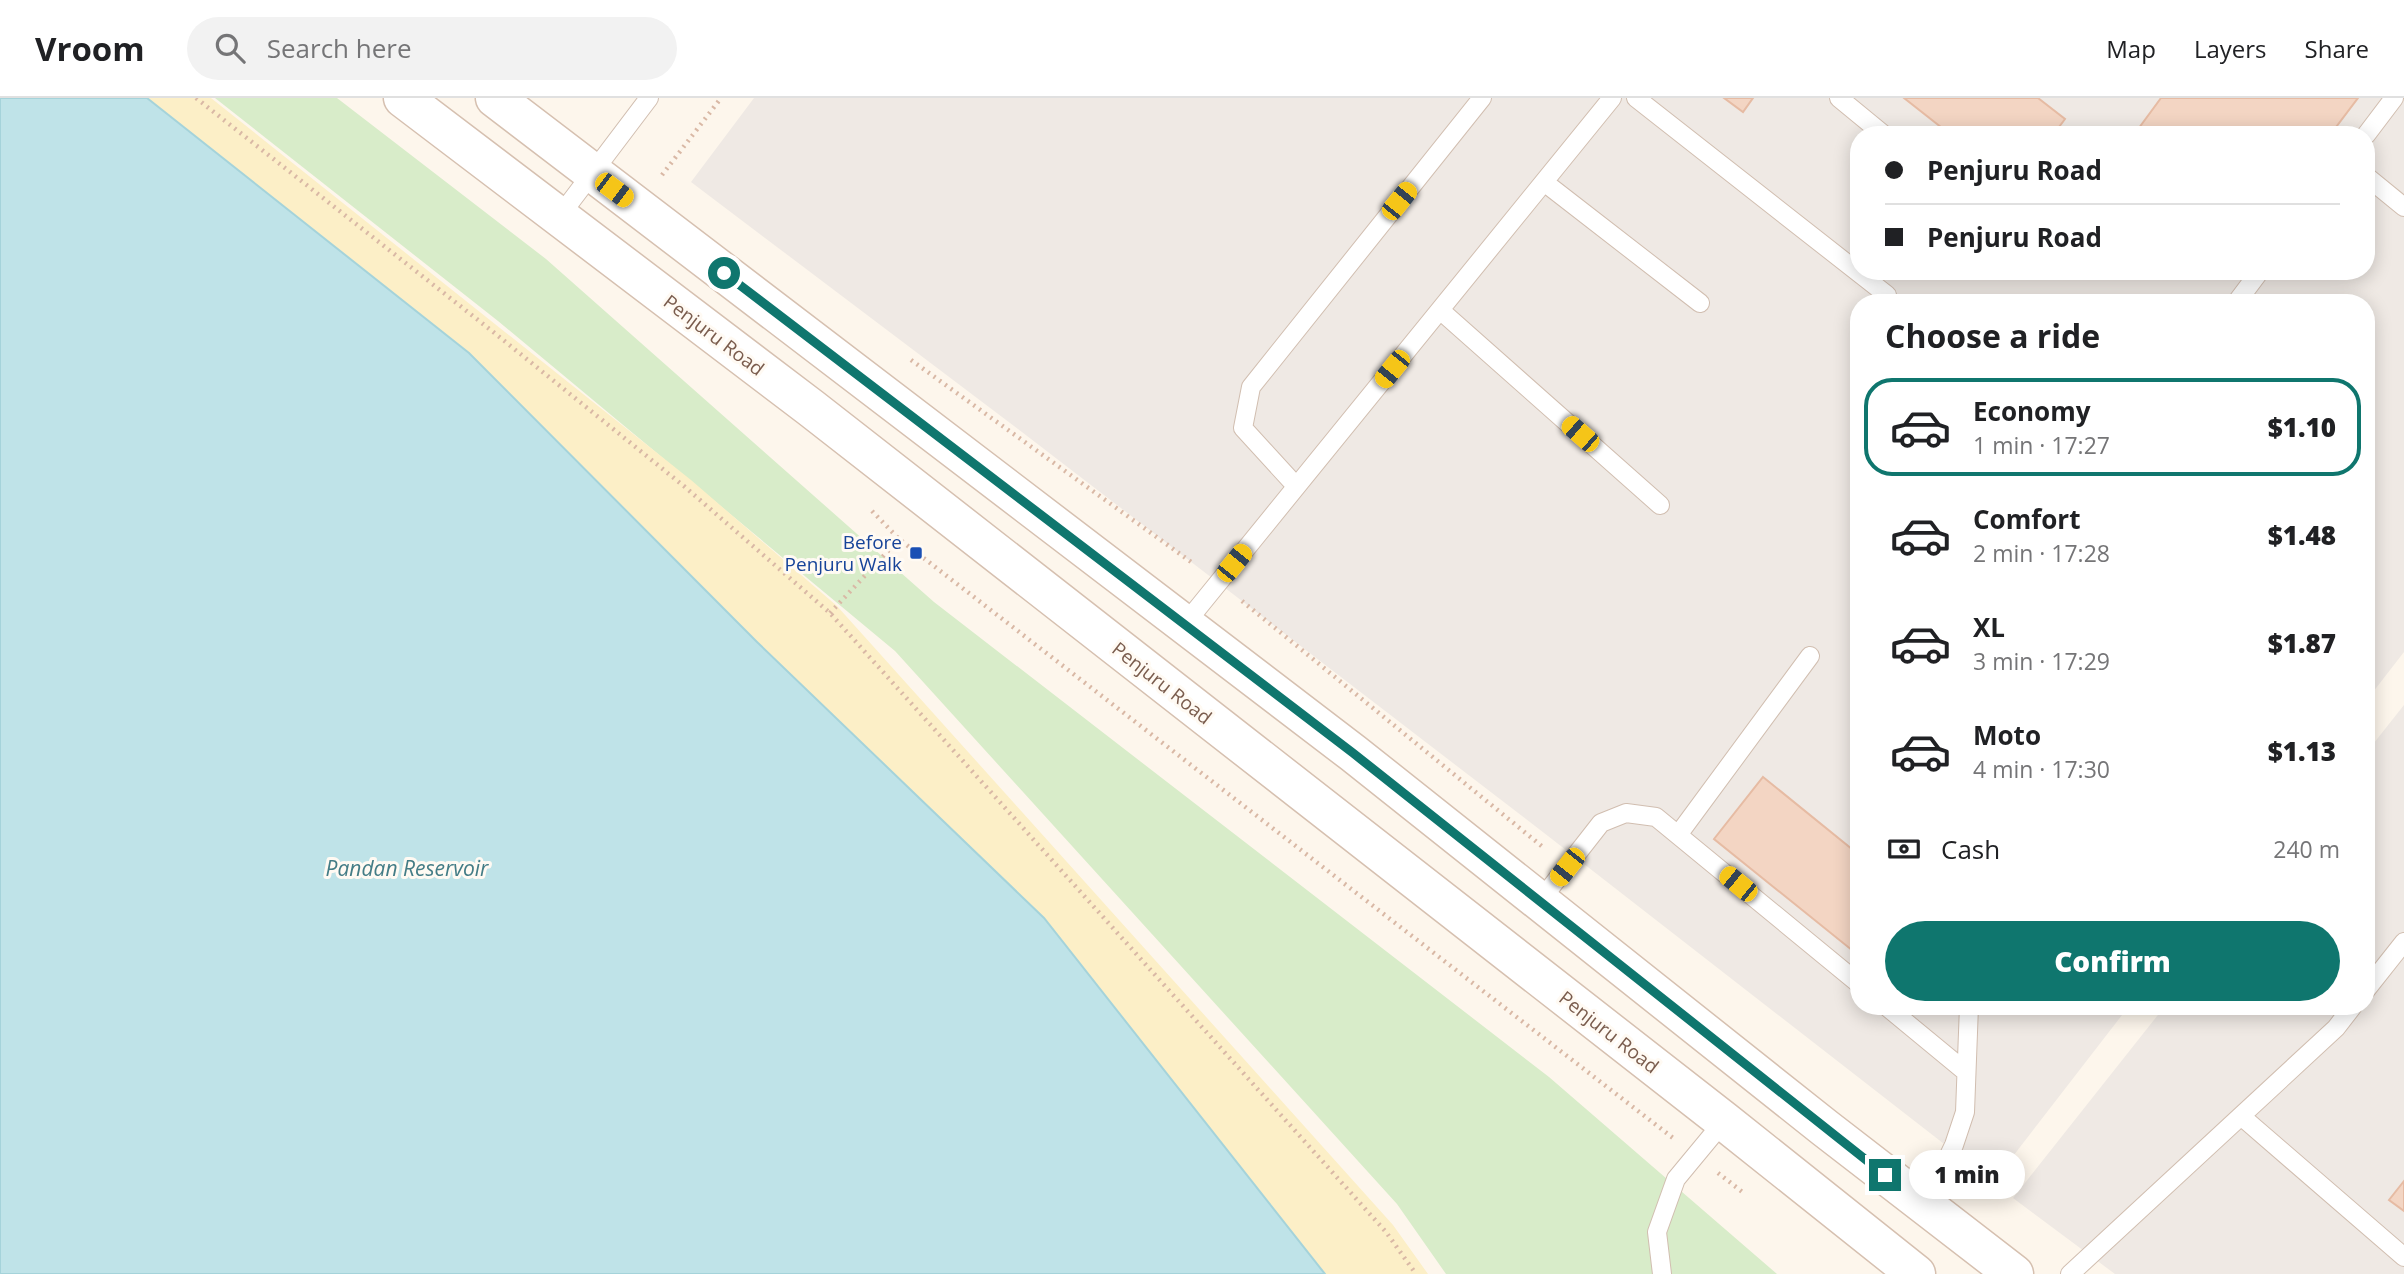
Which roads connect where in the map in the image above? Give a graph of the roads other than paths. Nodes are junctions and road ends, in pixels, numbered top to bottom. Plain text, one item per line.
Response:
1 (404, 98) edge
2 (495, 98) edge
3 (649, 98) edge
4 (1482, 98) edge
5 (1612, 98) edge
6 (1636, 98) edge
7 (1839, 98) edge
8 (2394, 98) edge
9 (1873, 126) edge
10 (2373, 126) edge
11 (592, 173) junction
12 (1544, 182) junction
13 (2375, 183) edge
14 (2404, 207) edge
15 (559, 217) junction
16 (1850, 266) edge
17 (1868, 280) edge
18 (1886, 294) edge
19 (1700, 303) dead end
20 (1440, 310) junction
21 (1296, 486) junction
22 (1660, 505) dead end
23 (1184, 625) junction
24 (1810, 656) dead end
25 (1678, 835) junction
26 (1540, 901) junction
27 (2404, 942) edge
28 (1850, 976) edge
29 (2375, 979) edge
30 (1897, 1015) edge
31 (1969, 1015) edge
32 (2346, 1015) edge
33 (1966, 1072) junction
34 (2241, 1116) junction
35 (1724, 1121) junction
36 (1925, 1205) junction
37 (2404, 1257) edge
38 (1662, 1274) edge
39 (1916, 1274) edge
40 (2014, 1274) edge
41 (2070, 1274) edge

1 - 15 main road, Penjuru Road
2 - 11 main road
3 - 11 lane
4 - 21 lane
5 - 12 lane
6 - 16 lane
7 - 9 lane
8 - 10 lane
11 - 15 lane
11 - 23 main road
12 - 19 lane
12 - 20 lane
13 - 14 lane
15 - 35 main road, Penjuru Road
17 - 18 lane
20 - 21 lane
20 - 22 lane
21 - 23 lane
23 - 26 main road
24 - 25 lane
25 - 26 lane
25 - 28 lane
26 - 36 main road
27 - 29 lane
30 - 33 lane
31 - 33 lane
32 - 34 lane
33 - 36 lane
34 - 37 lane
34 - 41 lane
35 - 38 lane
35 - 39 main road, Penjuru Road
36 - 40 main road

